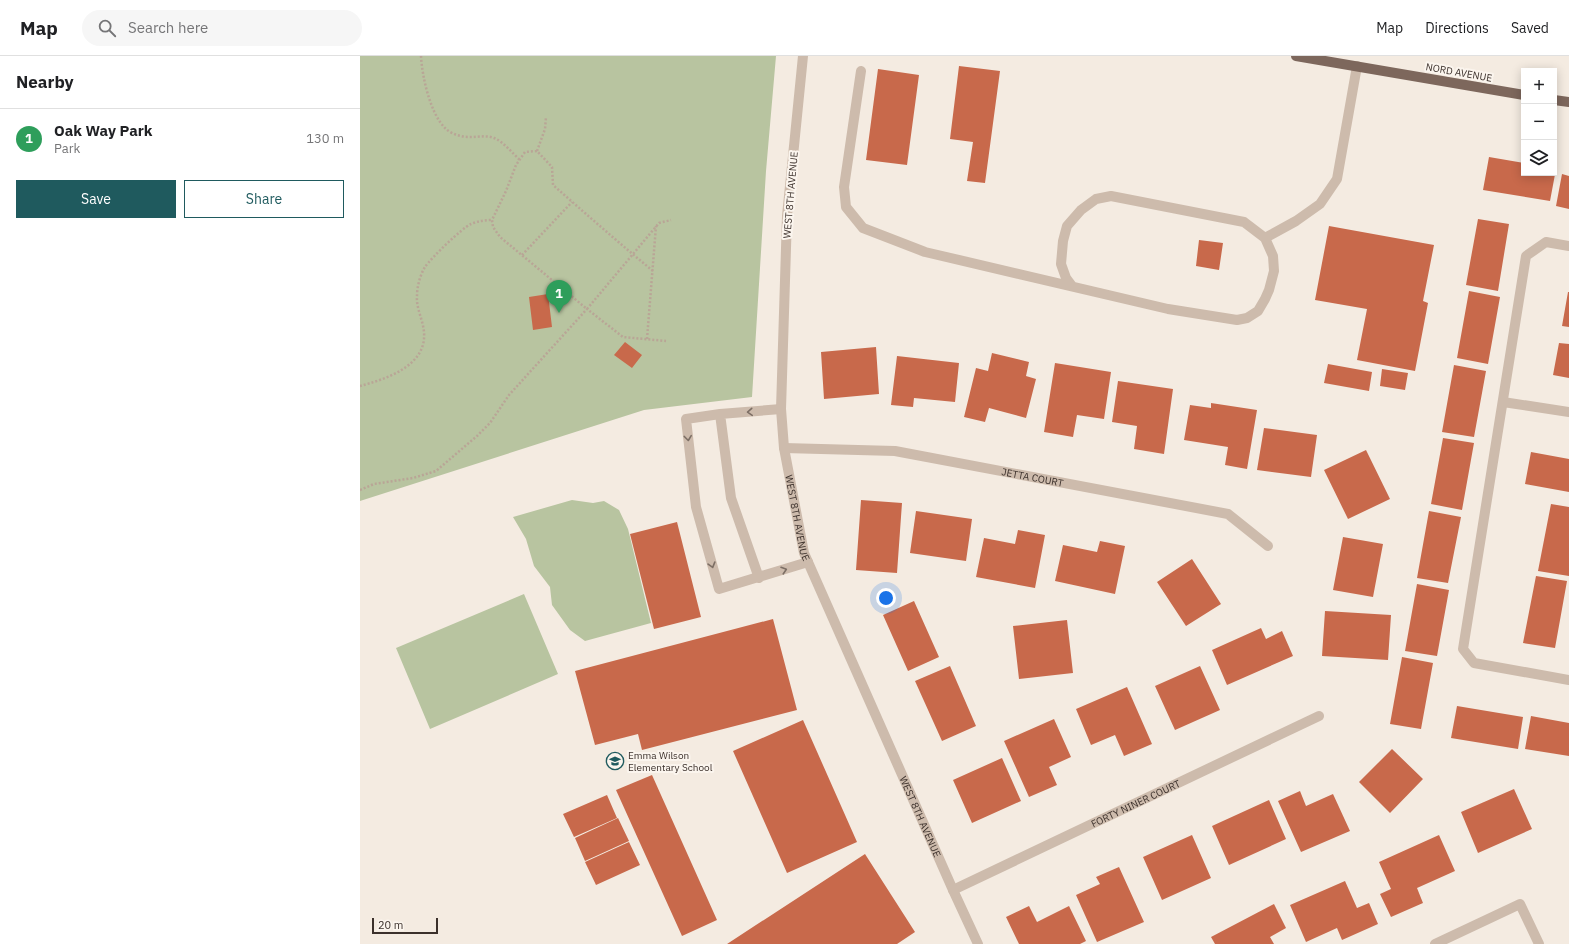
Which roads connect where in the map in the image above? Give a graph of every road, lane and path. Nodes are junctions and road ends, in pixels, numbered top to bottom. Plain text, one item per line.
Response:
1 (421, 56) edge
2 (803, 56) edge
3 (1296, 56) edge
4 (1357, 66) junction
5 (861, 71) dead end
6 (1521, 94) edge
7 (1557, 100) edge
8 (1569, 102) edge
9 (546, 117) dead end
10 (537, 151) junction
11 (520, 160) junction
12 (572, 202) junction
13 (492, 220) junction
14 (672, 220) dead end
15 (656, 226) junction
16 (1265, 238) junction
17 (1569, 246) edge
18 (632, 253) junction
19 (522, 255) junction
20 (653, 271) junction
21 (1072, 286) junction
22 (587, 308) junction
23 (647, 340) junction
24 (666, 341) dead end
25 (360, 386) edge
26 (1503, 402) junction
27 (781, 409) junction
28 (1569, 412) edge
29 (720, 414) junction
30 (784, 448) junction
31 (360, 490) edge
32 (1268, 546) dead end
33 (808, 562) junction
34 (759, 578) junction
35 (1569, 680) edge
36 (1319, 716) dead end
37 (953, 890) junction
38 (978, 944) edge
39 (1435, 944) edge
40 (1539, 944) edge

1 - 11 path
2 - 27 street, WEST 8TH AVENUE
3 - 4 main road, NORD AVENUE
4 - 6 main road, NORD AVENUE
4 - 16 street
5 - 21 street
7 - 8 main road
9 - 10 path
10 - 11 path
10 - 12 path
11 - 13 path
12 - 18 path
12 - 19 path
13 - 19 path
13 - 25 path
14 - 15 path
15 - 18 path
15 - 20 path
16 - 21 street
16 - 21 street
17 - 26 street
18 - 20 path
18 - 22 path
19 - 22 path
20 - 23 path
22 - 23 path
22 - 31 path
23 - 24 path
26 - 28 street
26 - 35 street
27 -> 29 street
27 - 30 street, WEST 8TH AVENUE
29 - 34 street
29 -> 34 street
30 - 32 street, JETTA COURT
30 - 33 street, WEST 8TH AVENUE
34 -> 33 street
33 - 37 street, WEST 8TH AVENUE
36 - 37 street, FORTY NINER COURT
37 - 38 street, WEST 8TH AVENUE
39 - 40 street

